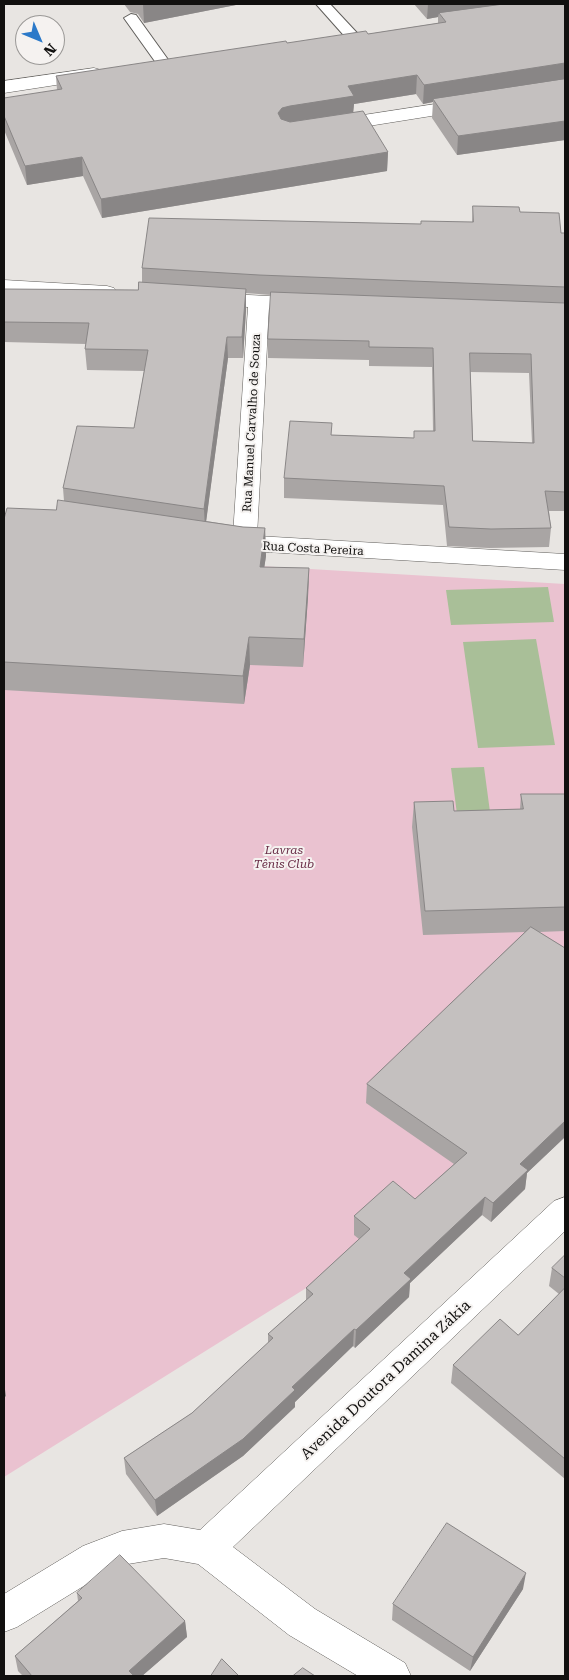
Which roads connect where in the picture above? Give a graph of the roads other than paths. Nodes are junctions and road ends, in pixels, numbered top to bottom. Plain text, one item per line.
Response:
1 (323, 4) edge
2 (131, 18) dead end
3 (372, 34) edge
4 (353, 37) junction
5 (334, 40) edge
6 (183, 61) edge
7 (164, 64) junction
8 (145, 67) edge
9 (108, 72) edge
10 (4, 87) edge
11 (486, 102) edge
12 (309, 130) edge
13 (4, 286) edge
14 (131, 294) edge
15 (190, 297) edge
16 (259, 302) junction
17 (328, 304) edge
18 (206, 539) edge
19 (244, 545) junction
20 (565, 562) edge
21 (565, 1211) edge
22 (206, 1548) junction
23 (4, 1614) edge
24 (392, 1676) edge

1 - 4 lane
2 - 7 lane
3 - 4 street
4 - 5 street
6 - 7 street
7 - 8 street
9 - 10 street
11 - 12 street
13 - 14 street
15 - 16 street
16 - 17 street
16 - 19 street, Rua Manuel Carvalho de Souza
18 - 19 street, Rua Costa Pereira
19 - 20 street, Rua Costa Pereira
21 - 22 street, Avenida Doutora Damina Zákia
22 - 23 street
22 - 24 street

